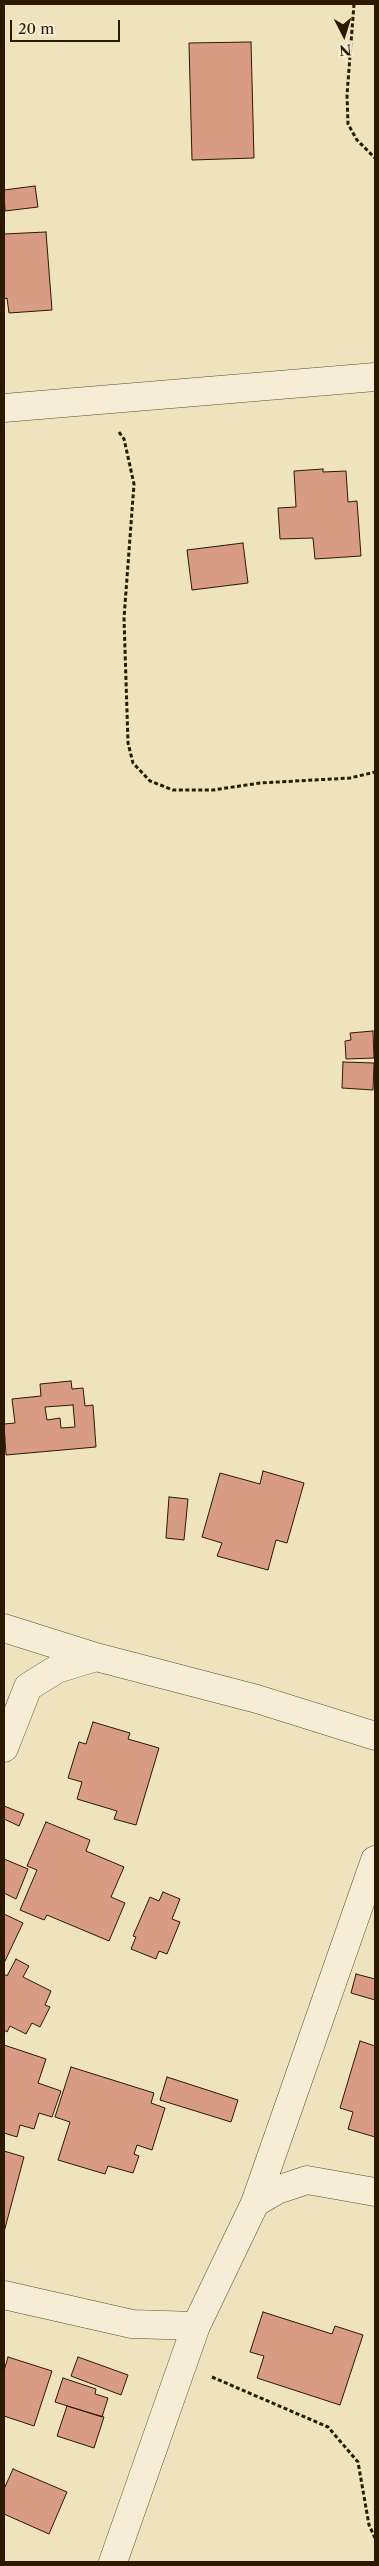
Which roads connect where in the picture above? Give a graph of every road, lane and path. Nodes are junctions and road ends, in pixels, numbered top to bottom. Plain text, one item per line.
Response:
1 (354, 4) edge
2 (375, 158) edge
3 (375, 376) edge
4 (98, 401) junction
5 (4, 408) edge
6 (375, 772) edge
7 (4, 1628) edge
8 (96, 1657) junction
9 (375, 1736) edge
10 (4, 1748) edge
11 (375, 1860) edge
12 (375, 2192) edge
13 (255, 2203) junction
14 (4, 2295) edge
15 (196, 2326) junction
16 (182, 2365) junction
17 (375, 2538) edge
18 (113, 2562) edge

1 - 2 path
3 - 4 street
4 - 5 street
4 - 6 path
7 - 8 street
8 - 9 street
8 - 10 street
11 - 13 street
12 - 13 street
13 - 15 street
14 - 15 street
15 - 16 street
16 - 17 path
16 - 18 street

